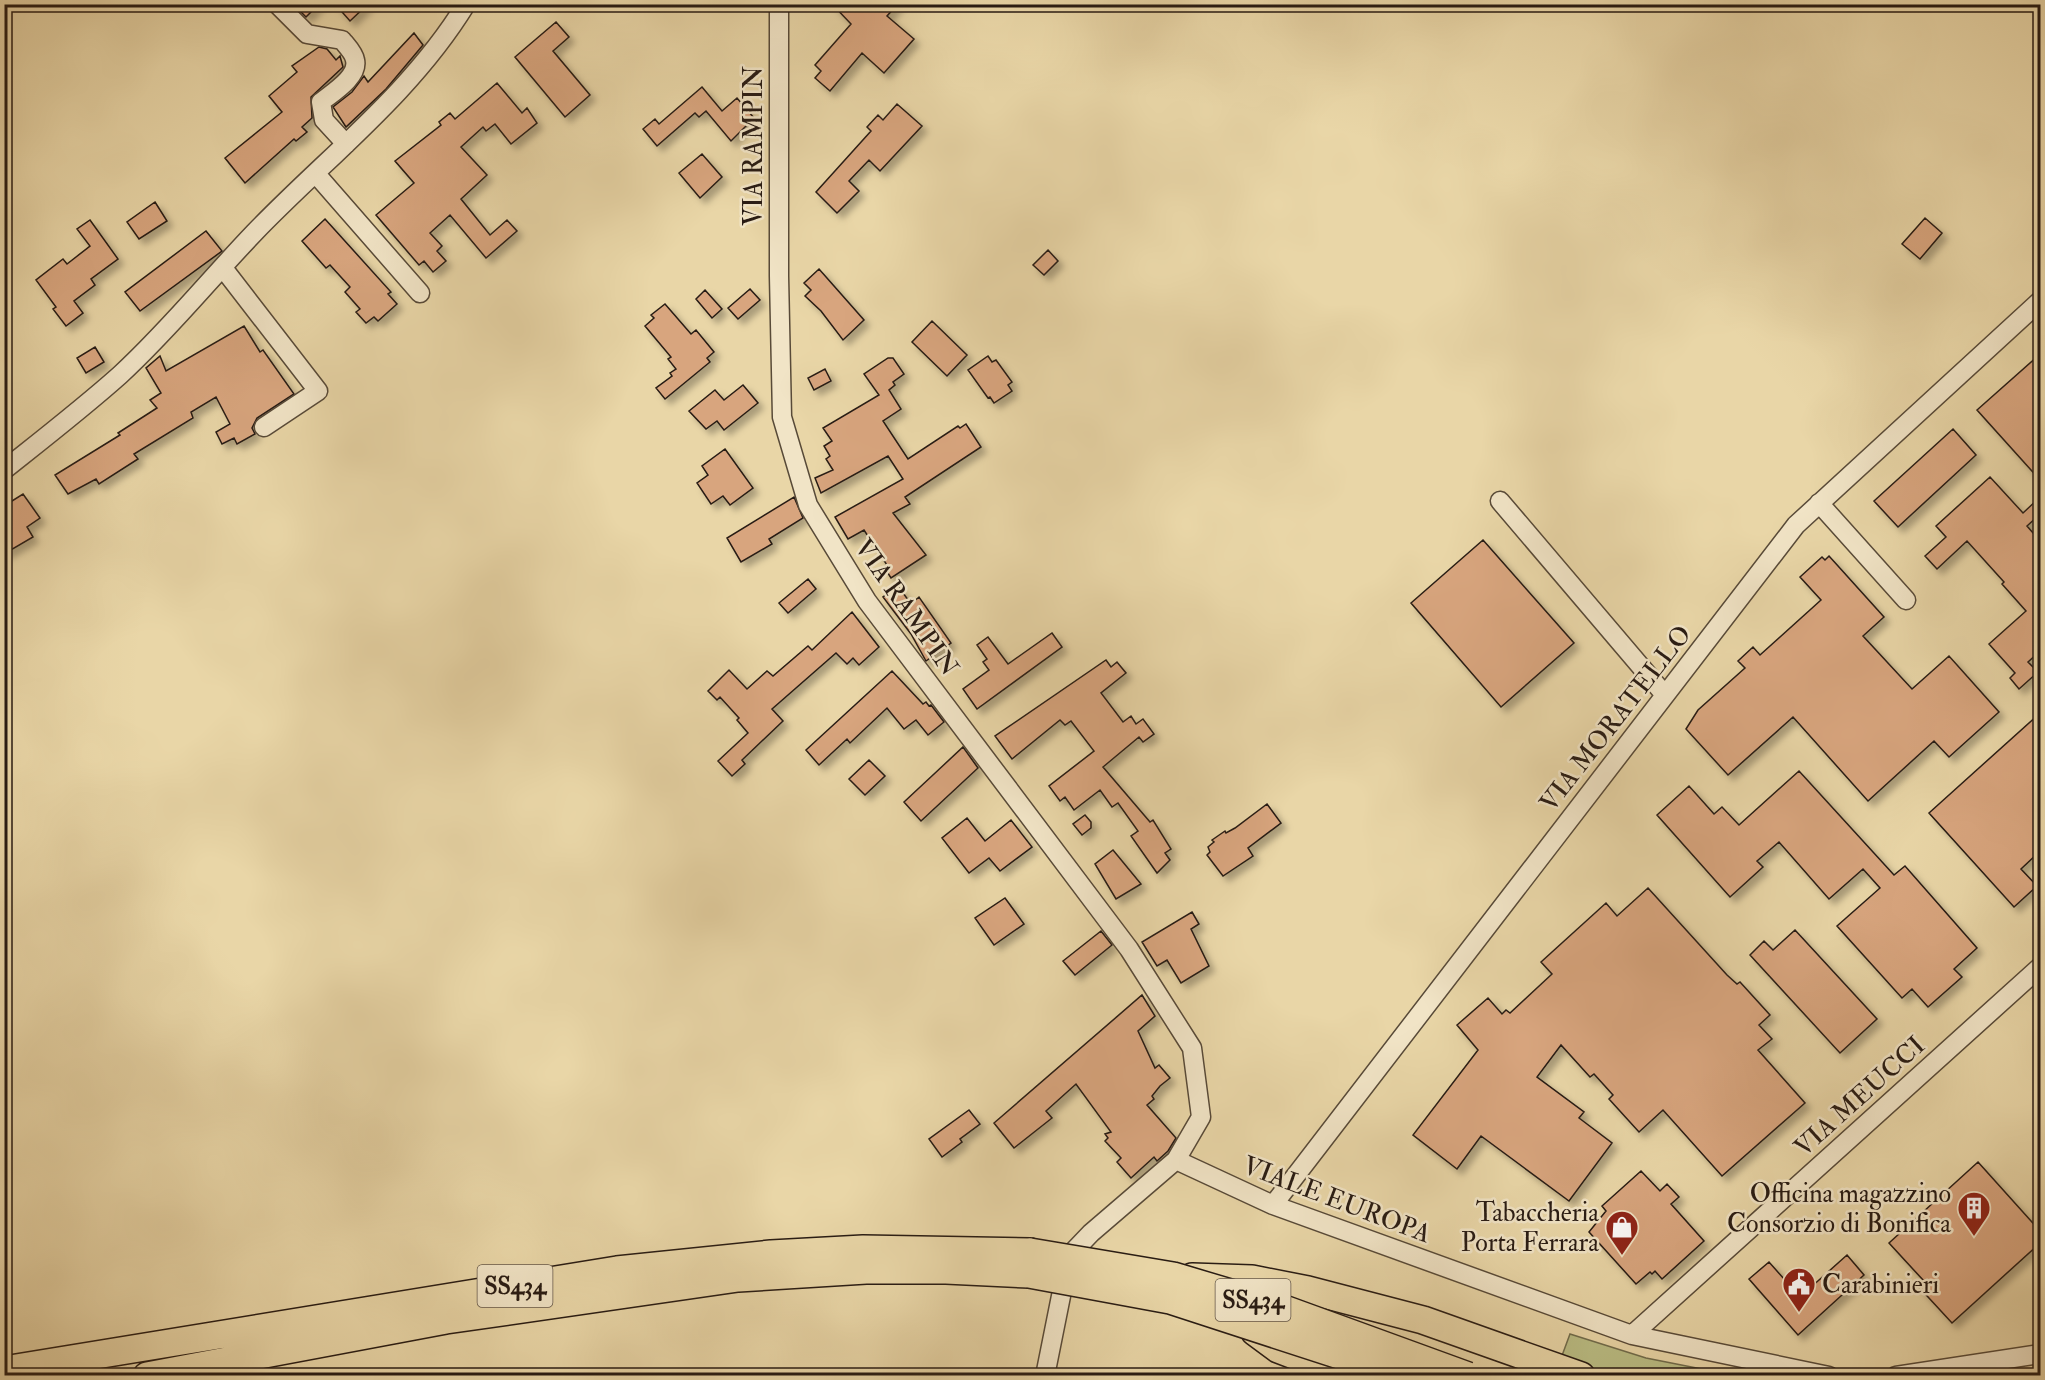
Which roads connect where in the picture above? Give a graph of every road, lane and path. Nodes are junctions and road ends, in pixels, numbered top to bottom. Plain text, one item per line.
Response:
1 (277, 4) edge
2 (466, 4) edge
3 (779, 4) edge
4 (346, 144) junction
5 (316, 174) junction
6 (223, 268) junction
7 (420, 293) dead end
8 (2040, 301) edge
9 (264, 427) dead end
10 (4, 470) edge
11 (1500, 501) dead end
12 (1819, 503) junction
13 (1906, 600) dead end
14 (1665, 695) junction
15 (2040, 967) edge
16 (1176, 1160) junction
17 (1273, 1205) junction
18 (1030, 1263) junction
19 (1173, 1276) junction
20 (1242, 1322) junction
21 (1632, 1335) junction
22 (2040, 1354) edge
23 (4, 1370) edge
24 (147, 1376) edge
25 (1045, 1376) edge
26 (1348, 1376) edge
27 (1404, 1376) edge
28 (1468, 1376) edge
29 (1581, 1376) edge
30 (1829, 1376) edge
31 (1896, 1376) edge

1 - 4 street
2 - 4 street
3 - 16 street, VIA RAMPIN
4 - 5 street
5 - 6 street
5 - 7 street
6 - 9 street
6 - 10 street
8 - 12 street, VIA MORATELLO
11 - 14 street
12 - 13 street
12 - 14 street, VIA MORATELLO
14 - 17 street, VIA MORATELLO
15 - 21 street, VIA MEUCCI
16 - 17 street, VIALE EUROPA
16 - 25 street, VIA RAMPIN
17 - 21 street, VIALE EUROPA
18 - 19 highway, SS434, bridge
18 - 20 highway, SS434, bridge
18 - 23 highway, SS434
18 - 24 highway, SS434
19 - 28 highway, SS434, bridge
19 - 29 highway, bridge
20 - 26 highway, bridge
20 - 27 highway, SS434, bridge
21 - 30 street, VIALE EUROPA
22 - 31 street

